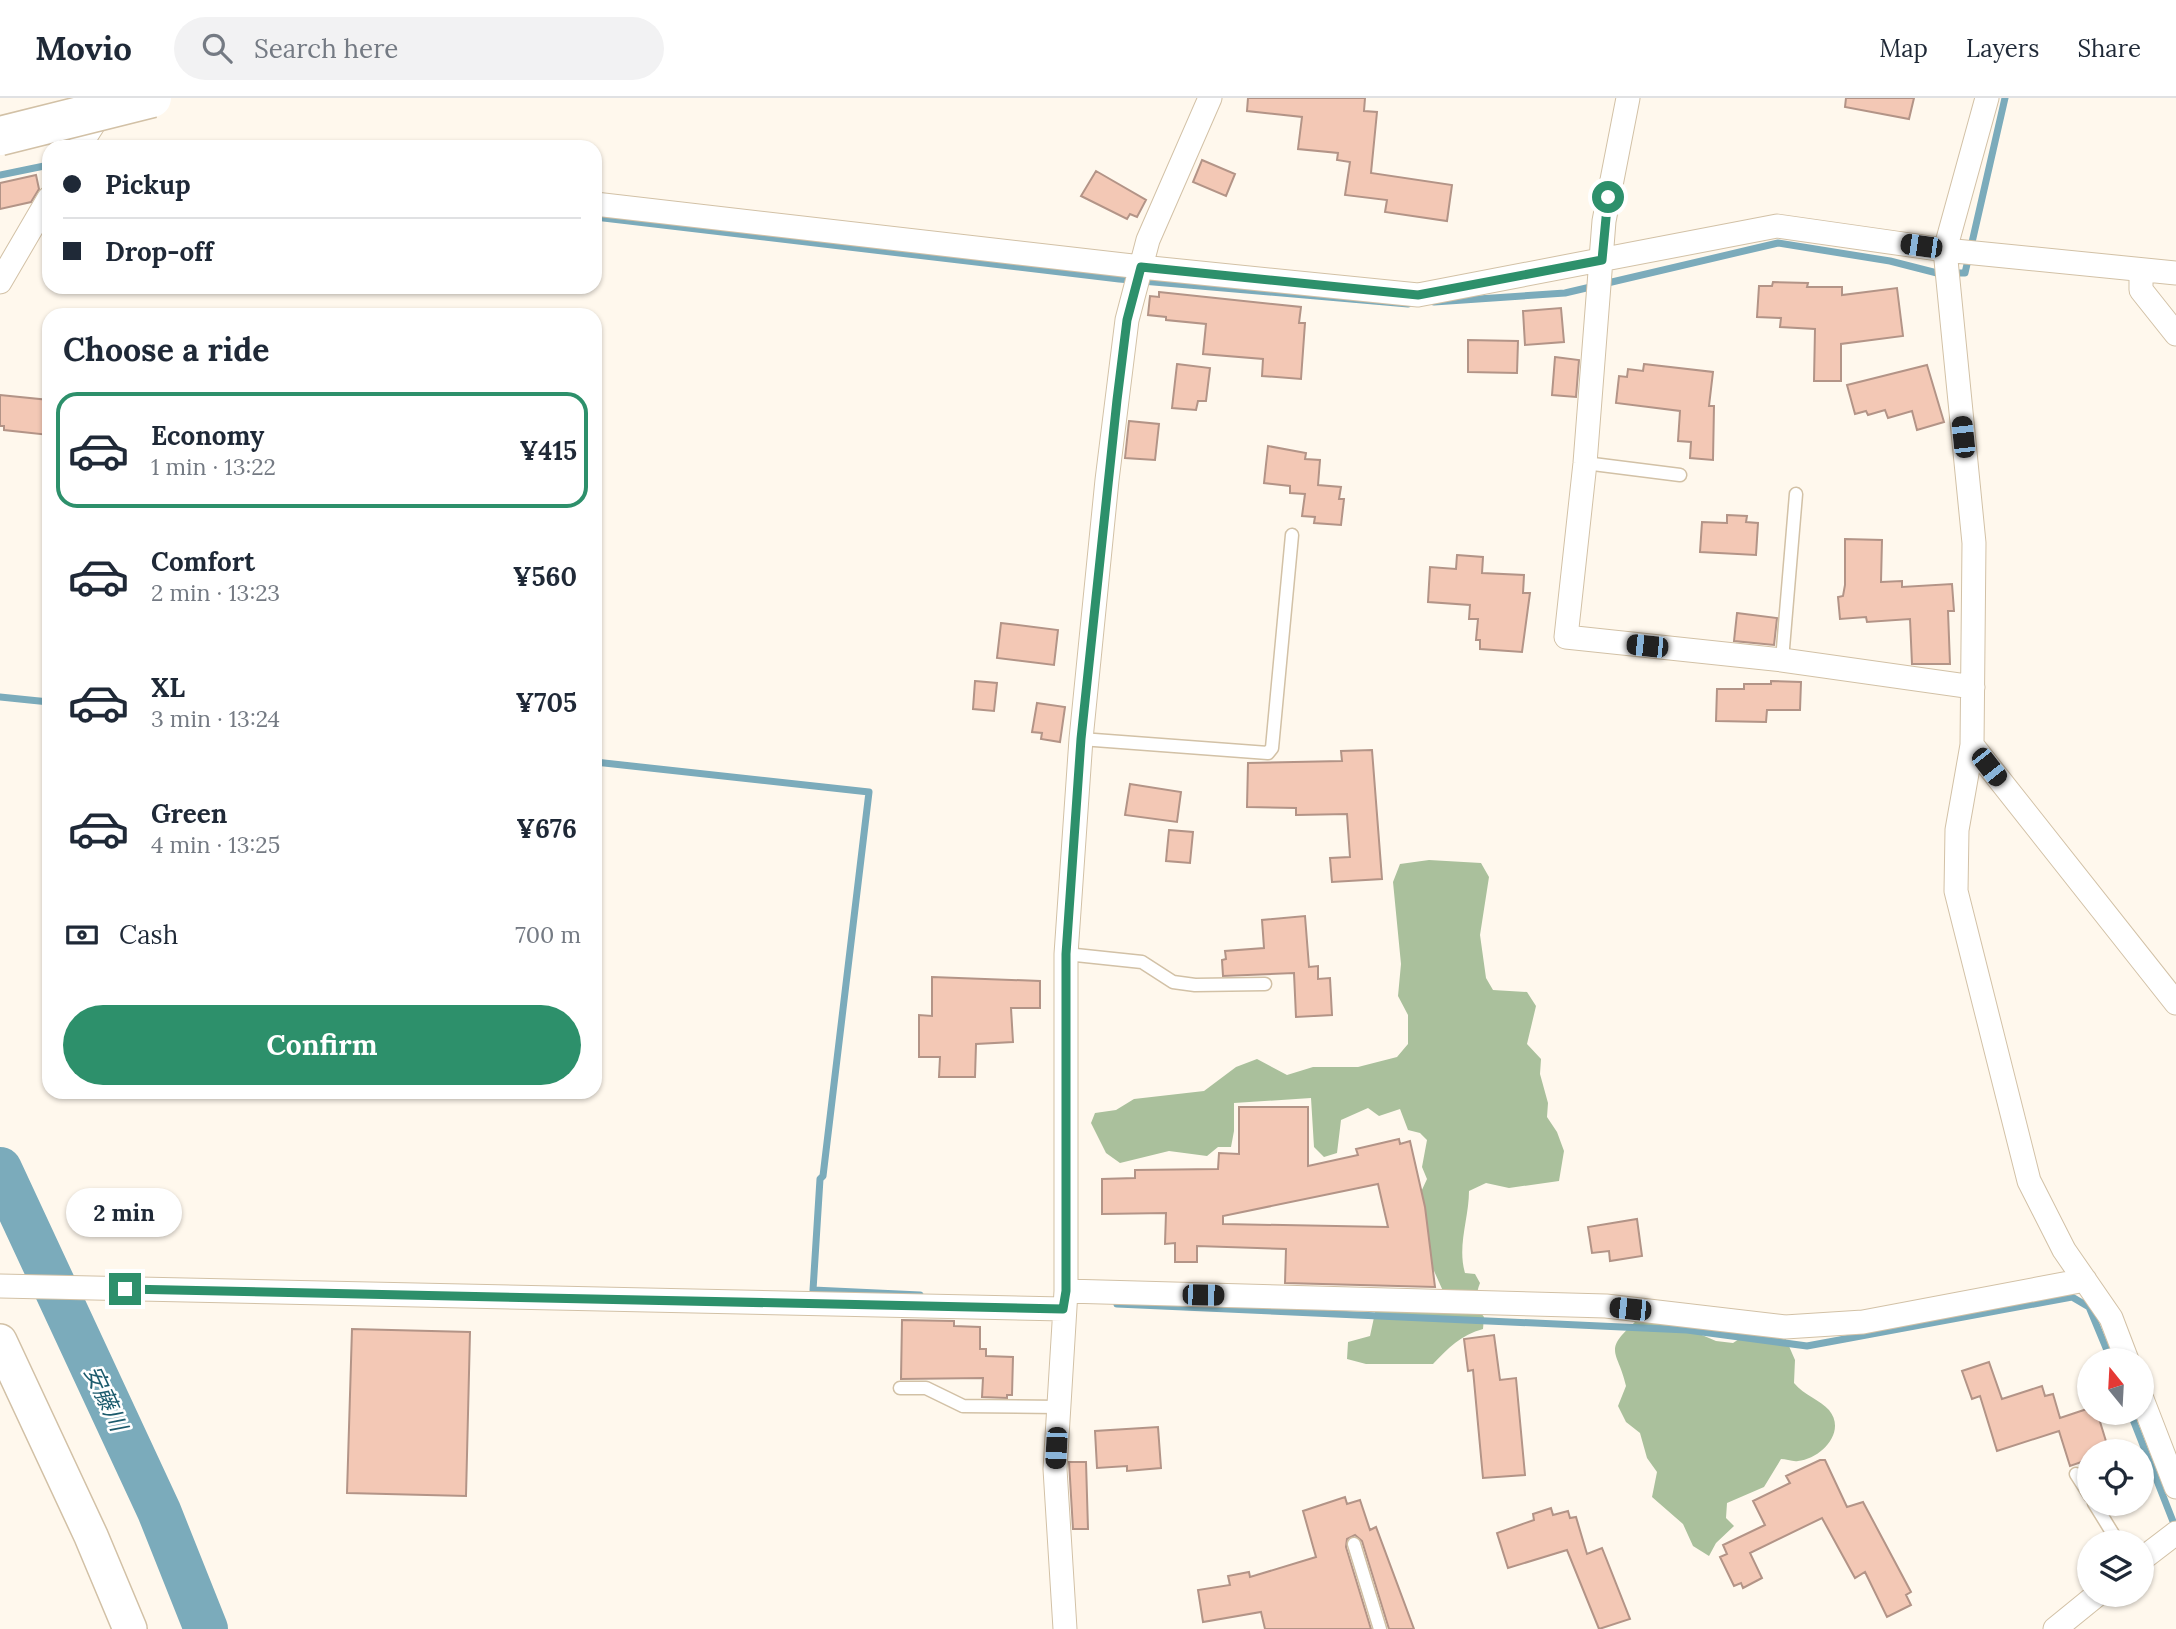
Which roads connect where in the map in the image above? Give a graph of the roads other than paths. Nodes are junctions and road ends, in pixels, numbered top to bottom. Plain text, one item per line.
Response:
1 (110, 98) edge
2 (152, 98) edge
3 (1210, 98) edge
4 (1628, 98) edge
5 (1987, 98) edge
6 (0, 136) edge
7 (89, 140) edge
8 (602, 205) edge
9 (42, 210) edge
10 (1945, 250) junction
11 (1602, 260) junction
12 (1141, 267) junction
13 (2141, 270) junction
14 (2176, 273) edge
15 (0, 282) edge
16 (2176, 334) edge
17 (1585, 463) junction
18 (1680, 475) dead end
19 (1796, 494) dead end
20 (1292, 535) dead end
21 (1782, 660) junction
22 (1973, 687) junction
23 (1081, 739) junction
24 (1972, 746) junction
25 (1066, 954) junction
26 (1265, 984) dead end
27 (2176, 1003) edge
28 (2085, 1280) junction
29 (0, 1286) edge
30 (1064, 1300) junction
31 (0, 1341) edge
32 (2122, 1348) edge
33 (900, 1388) dead end
34 (1059, 1407) junction
35 (2152, 1425) edge
36 (2176, 1488) edge
37 (2176, 1533) edge
38 (1354, 1544) dead end
39 (2154, 1550) edge
40 (2082, 1607) edge
41 (130, 1629) edge
42 (1065, 1629) edge
43 (1380, 1629) edge
44 (2055, 1629) edge

1 - 7 street
2 - 6 highway, bridge
3 - 12 street
4 - 11 street
5 - 10 street
8 - 12 street
9 - 15 street
10 - 11 street
10 - 13 street
10 - 22 street
11 - 12 street
11 - 17 street
12 - 23 street
13 - 14 street
13 - 16 street
17 - 18 lane
17 - 21 street
19 - 21 lane
20 - 23 lane
21 - 22 street
22 - 24 street
23 - 25 street
24 - 27 street
24 - 28 street
25 - 26 lane
25 - 30 street
28 - 30 street
28 - 32 street
29 - 30 street
30 - 34 street
31 - 41 street
33 - 34 lane
34 - 42 street
35 - 36 street
37 - 39 street
38 - 43 lane
40 - 44 street

